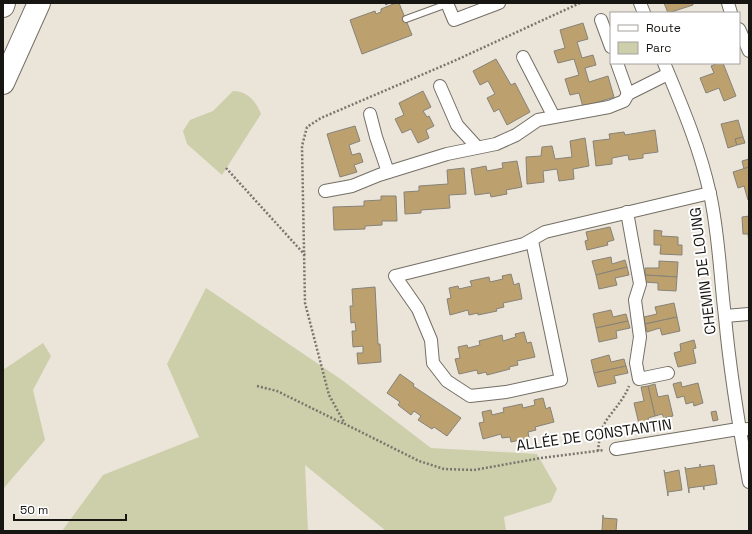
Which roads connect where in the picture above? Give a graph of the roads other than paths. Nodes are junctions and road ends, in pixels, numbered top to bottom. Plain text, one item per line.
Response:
1 (39, 3) edge
2 (447, 3) edge
3 (499, 3) edge
4 (406, 19) dead end
5 (601, 20) dead end
6 (740, 32) edge
7 (610, 44) edge
8 (749, 51) edge
9 (523, 56) dead end
10 (617, 64) edge
11 (666, 68) edge
12 (3, 83) edge
13 (440, 86) dead end
14 (628, 94) junction
15 (370, 114) dead end
16 (554, 117) junction
17 (477, 147) junction
18 (388, 172) junction
19 (325, 191) dead end
20 (710, 193) junction
21 (627, 212) junction
22 (532, 241) junction
23 (749, 314) edge
24 (724, 316) junction
25 (668, 373) dead end
26 (744, 429) edge
27 (616, 449) road end
28 (749, 482) edge

1 - 12 highway
2 - 3 street
2 - 4 lane
5 - 7 street
6 - 8 street
9 - 16 street
10 - 14 street
11 - 14 street
11 - 20 street, CHEMIN DE LOUNG
13 - 17 street
14 - 16 street
15 - 18 street
16 - 17 street
17 - 18 street
18 - 19 street
20 - 21 street
20 - 24 street, CHEMIN DE LOUNG
21 - 22 street
21 - 25 street
22 - 22 street
23 - 24 street
24 - 26 street, CHEMIN DE LOUNG
26 - 27 street, ALLÉE DE CONSTANTIN
26 - 28 street, CHEMIN DE LOUNG

